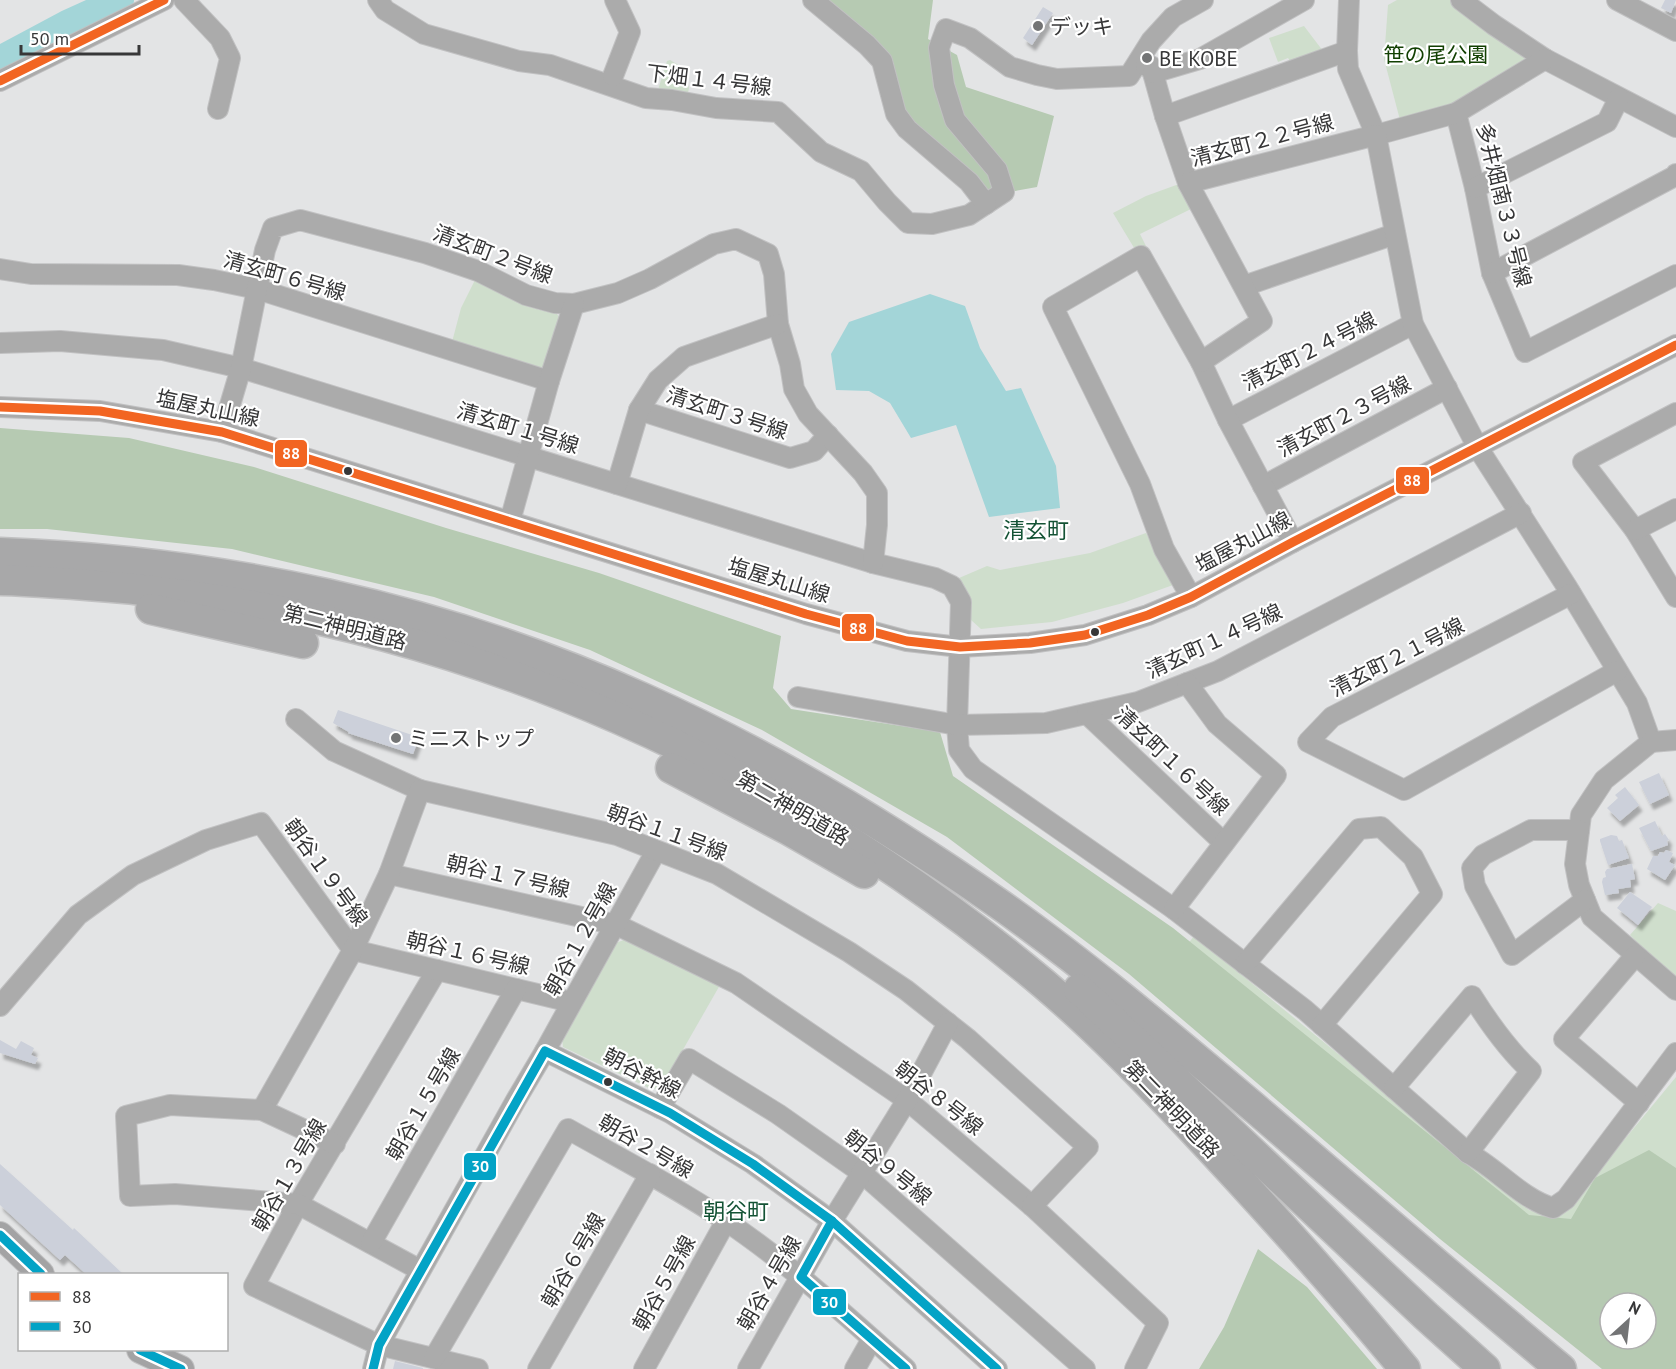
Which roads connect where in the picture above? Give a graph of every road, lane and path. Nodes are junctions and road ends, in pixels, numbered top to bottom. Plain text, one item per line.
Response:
1 (164, 0) edge
2 (184, 0) edge
3 (378, 0) edge
4 (615, 0) edge
5 (813, 0) edge
6 (1203, 0) edge
7 (1304, 0) edge
8 (1349, 0) edge
9 (1461, 0) edge
10 (1617, 0) edge
11 (126, 9) edge
12 (1676, 31) edge
13 (1347, 51) junction
14 (1545, 59) junction
15 (1144, 70) junction
16 (613, 75) dead end
17 (0, 81) edge
18 (1619, 98) junction
19 (218, 109) dead end
20 (1456, 113) junction
21 (1165, 116) junction
22 (1676, 127) edge
23 (1376, 135) junction
24 (1676, 174) edge
25 (1188, 183) junction
26 (1475, 188) junction
27 (986, 204) junction
28 (1395, 234) junction
29 (0, 269) edge
30 (1492, 273) junction
31 (1676, 275) edge
32 (1244, 286) junction
33 (257, 289) junction
34 (574, 304) junction
35 (778, 324) junction
36 (1413, 324) junction
37 (0, 343) edge
38 (1676, 345) edge
39 (1201, 362) junction
40 (241, 368) junction
41 (549, 381) junction
42 (1448, 388) junction
43 (0, 407) edge
44 (639, 410) junction
45 (1676, 413) edge
46 (1228, 420) junction
47 (222, 432) junction
48 (828, 435) junction
49 (1478, 448) junction
50 (529, 456) junction
51 (617, 484) junction
52 (1263, 486) junction
53 (1676, 509) edge
54 (1521, 513) junction
55 (510, 520) junction
56 (1635, 531) junction
57 (1293, 542) junction
58 (0, 553) edge
59 (873, 563) junction
60 (0, 580) edge
61 (0, 590) edge
62 (1571, 594) junction
63 (1191, 597) junction
64 (1676, 597) edge
65 (303, 643) dead end
66 (960, 647) junction
67 (1617, 671) junction
68 (1187, 683) junction
69 (798, 697) dead end
70 (1087, 714) junction
71 (296, 719) dead end
72 (957, 725) junction
73 (1676, 740) edge
74 (1651, 742) junction
75 (671, 768) dead end
76 (420, 790) junction
77 (820, 790) junction
78 (1579, 830) junction
79 (1224, 843) junction
80 (656, 851) junction
81 (389, 874) junction
82 (1585, 900) junction
83 (1174, 909) junction
84 (617, 925) junction
85 (353, 950) junction
86 (1635, 956) junction
87 (1245, 964) junction
88 (436, 970) junction
89 (516, 989) junction
90 (1676, 990) edge
91 (572, 1002) junction
92 (0, 1006) edge
93 (948, 1023) junction
94 (1322, 1025) junction
95 (1101, 1036) junction
96 (545, 1051) junction
97 (1676, 1053) edge
98 (1394, 1088) junction
99 (907, 1100) junction
100 (1639, 1104) junction
101 (660, 1108) junction
102 (262, 1110) junction
103 (335, 1144) junction
104 (1468, 1153) junction
105 (862, 1173) junction
106 (650, 1174) junction
107 (298, 1204) junction
108 (1032, 1206) junction
109 (726, 1221) junction
110 (832, 1221) junction
111 (0, 1236) edge
112 (371, 1244) junction
113 (420, 1270) junction
114 (39, 1273) edge
115 (801, 1276) junction
116 (872, 1339) junction
117 (379, 1345) junction
118 (142, 1351) edge
119 (434, 1358) junction
120 (181, 1369) edge
121 (373, 1369) edge
122 (478, 1369) edge
123 (538, 1369) edge
124 (644, 1369) edge
125 (747, 1369) edge
126 (855, 1369) edge
127 (906, 1369) edge
128 (997, 1369) edge
129 (1085, 1369) edge
130 (1135, 1369) edge
131 (1405, 1369) edge
132 (1485, 1369) edge
133 (1561, 1369) edge

1 - 11 street
2 - 19 street
3 - 27 street, 下畑１４号線
4 - 16 street
5 - 27 street
6 - 15 street
7 - 15 street
8 - 13 street
9 - 14 street
10 - 12 street
11 - 17 street
13 - 21 street
13 - 23 street
14 - 18 street
14 - 20 street, 清玄町２２号線
15 - 21 street
15 - 27 street, 下畑１４号線
18 - 22 street
18 - 26 street
20 - 23 street, 清玄町２２号線
20 - 26 street, 多井畑南３３号線
21 - 25 street
23 - 25 street, 清玄町２２号線
23 - 28 street
24 - 30 street
25 - 32 street, 清玄町２２号線
26 - 30 street, 多井畑南３３号線
28 - 32 street
28 - 36 street
29 - 33 street, 清玄町６号線
30 - 31 street, 多井畑南３３号線
32 - 39 street, 清玄町２２号線
33 - 34 street, 清玄町２号線
33 - 40 street, 清玄町２号線
33 - 41 street, 清玄町６号線
34 - 35 street, 清玄町２号線
34 - 41 street
35 - 44 street
35 - 48 street, 清玄町２号線
36 - 42 street
36 - 46 street, 清玄町２４号線
37 - 40 street, 清玄町１号線
38 - 49 street, 塩屋丸山線
39 - 46 street
39 - 63 street
40 - 47 street, 清玄町２号線
40 - 50 street, 清玄町１号線
41 - 50 street
42 - 49 street
42 - 52 street, 清玄町２３号線
43 - 47 street, 塩屋丸山線
44 - 48 street, 清玄町３号線
44 - 51 street
45 - 56 street
46 - 52 street
47 - 55 street, 塩屋丸山線
48 - 59 street, 清玄町２号線
49 - 54 street
49 - 57 street, 塩屋丸山線
50 - 51 street, 清玄町１号線
50 - 55 street
51 - 59 street, 清玄町１号線
52 - 57 street
53 - 56 street
54 - 62 street
54 - 68 street, 清玄町１４号線
55 - 66 street, 塩屋丸山線
56 - 64 street
57 - 63 street, 塩屋丸山線
58 - 77 highway, 第二神明道路
59 - 66 street, 清玄町１号線
60 - 95 highway, 第二神明道路
61 - 65 highway
62 - 67 street
62 - 67 street, 清玄町２１号線
63 - 66 street, 塩屋丸山線
66 - 72 street, 清玄町１号線
67 - 74 street
68 - 70 street, 清玄町１４号線
68 - 79 street
69 - 72 street, 清玄町１４号線
70 - 72 street, 清玄町１４号線
70 - 79 street, 清玄町１６号線
71 - 76 street, 朝谷１１号線
72 - 83 street, 清玄町１号線
73 - 74 street
74 - 78 street
75 - 95 highway
76 - 80 street, 朝谷１１号線
76 - 81 street
77 - 132 highway, 第二神明道路
77 - 133 highway, 第二神明道路
78 - 82 street
78 - 82 street
79 - 83 street
80 - 84 street, 朝谷１２号線
80 - 93 street, 朝谷１１号線
81 - 84 street, 朝谷１７号線
81 - 85 street
82 - 86 street
83 - 87 street, 清玄町１号線
84 - 91 street, 朝谷１２号線
84 - 99 street, 朝谷８号線
85 - 88 street, 朝谷１６号線
85 - 92 street, 朝谷１９号線
85 - 102 street
86 - 90 street
86 - 100 street
87 - 94 street, 清玄町１号線
87 - 94 street
88 - 89 street, 朝谷１６号線
88 - 103 street, 朝谷１３号線
89 - 91 street, 朝谷１６号線
89 - 112 street, 朝谷１５号線
91 - 96 street, 朝谷１２号線
93 - 99 street, 朝谷４号線
93 - 108 street, 朝谷１１号線
94 - 98 street, 清玄町１号線
95 - 131 highway, 第二神明道路
96 - 101 street, 朝谷幹線
96 - 113 street
97 - 100 street
98 - 104 street, 清玄町１号線
98 - 104 street
99 - 105 street, 朝谷４号線
99 - 108 street, 朝谷８号線
100 - 104 street, 清玄町１号線
101 - 105 street, 朝谷９号線
101 - 110 street, 朝谷幹線
102 - 103 street
102 - 107 street
103 - 107 street, 朝谷１３号線
105 - 110 street, 朝谷４号線
105 - 129 street, 朝谷９号線
106 - 109 street, 朝谷２号線
106 - 119 street, 朝谷２号線
106 - 123 street, 朝谷６号線
107 - 112 street
107 - 117 street, 朝谷１３号線
108 - 130 street, 朝谷８号線
109 - 115 street, 朝谷２号線
109 - 124 street, 朝谷５号線
110 - 115 street, 朝谷４号線
110 - 128 street, 朝谷幹線
111 - 114 main road
112 - 113 street
113 - 117 street
115 - 116 street, 朝谷２号線
115 - 125 street, 朝谷４号線
116 - 126 street
116 - 127 street, 朝谷２号線
117 - 119 street
117 - 121 street
118 - 120 main road
119 - 122 street

